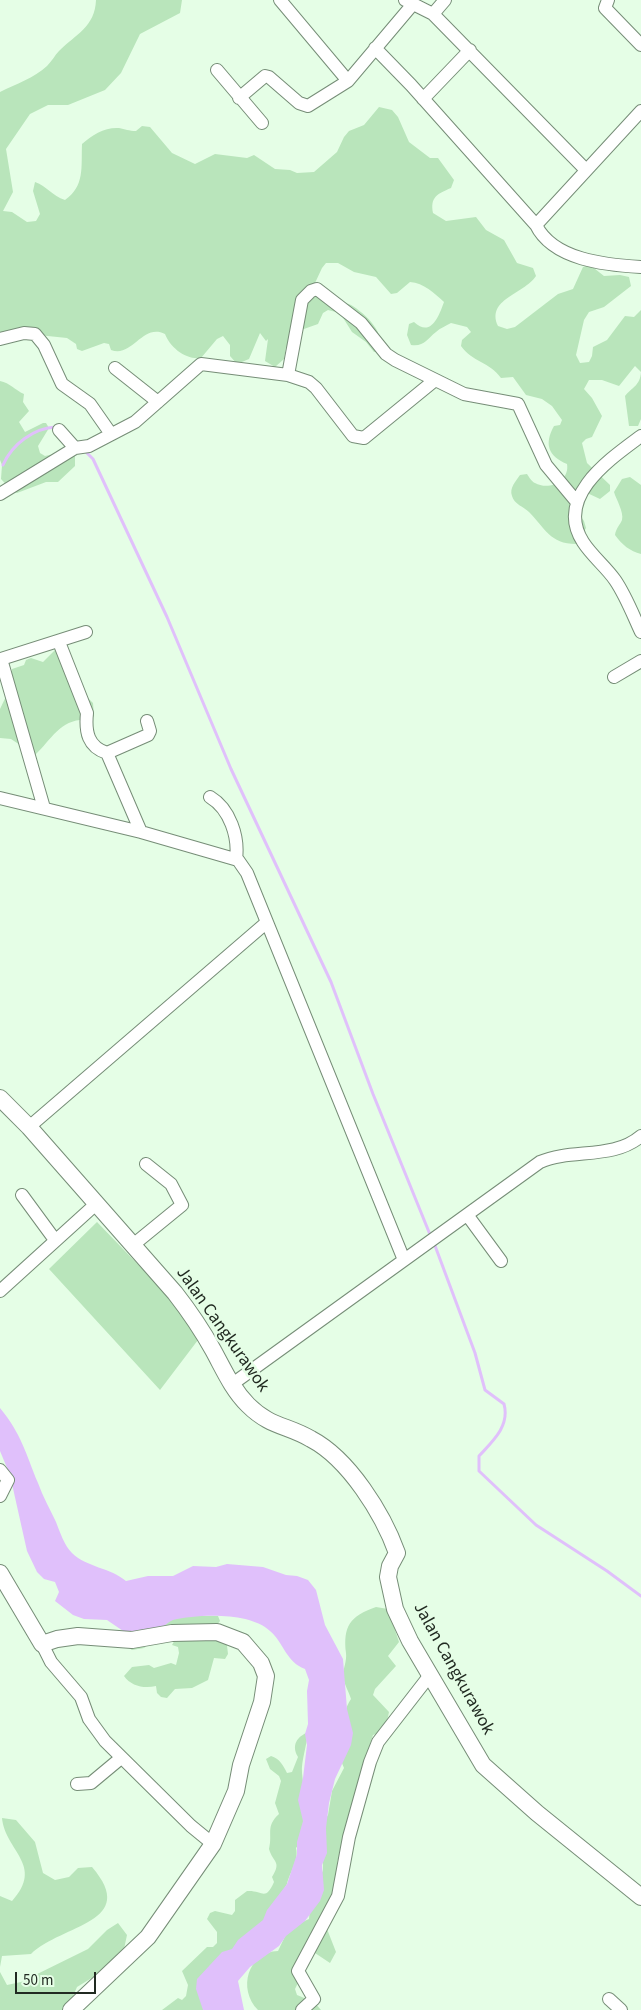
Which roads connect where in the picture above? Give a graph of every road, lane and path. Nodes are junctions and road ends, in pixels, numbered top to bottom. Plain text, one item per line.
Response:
1 (280, 0) edge
2 (445, 0) edge
3 (608, 0) edge
4 (409, 2) edge
5 (433, 14) junction
6 (641, 45) edge
7 (375, 48) junction
8 (470, 50) junction
9 (217, 70) dead end
10 (348, 81) junction
11 (239, 98) junction
12 (423, 99) junction
13 (641, 111) edge
14 (262, 123) dead end
15 (585, 169) junction
16 (536, 225) junction
17 (641, 268) edge
18 (0, 339) edge
19 (115, 368) dead end
20 (288, 375) junction
21 (435, 380) junction
22 (158, 402) junction
23 (59, 430) dead end
24 (111, 434) junction
25 (641, 436) edge
26 (80, 447) junction
27 (0, 494) edge
28 (576, 501) junction
29 (86, 632) dead end
30 (641, 632) edge
31 (59, 642) junction
32 (1, 657) edge
33 (641, 661) edge
34 (614, 677) dead end
35 (4, 693) edge
36 (147, 721) dead end
37 (107, 753) junction
38 (210, 797) dead end
39 (0, 798) edge
40 (44, 808) junction
41 (141, 832) junction
42 (236, 859) junction
43 (266, 923) junction
44 (0, 1098) edge
45 (29, 1127) junction
46 (641, 1136) edge
47 (146, 1164) dead end
48 (22, 1195) dead end
49 (96, 1204) junction
50 (468, 1216) junction
51 (55, 1240) junction
52 (133, 1245) junction
53 (404, 1260) junction
54 (501, 1261) dead end
55 (0, 1291) edge
56 (231, 1385) junction
57 (0, 1470) edge
58 (0, 1496) edge
59 (0, 1573) edge
60 (42, 1644) junction
61 (430, 1675) junction
62 (121, 1758) junction
63 (77, 1784) dead end
64 (213, 1844) junction
65 (641, 1897) edge
66 (609, 1999) dead end
67 (71, 2010) edge
68 (302, 2010) edge
69 (621, 2010) edge

1 - 10 street
2 - 5 street
3 - 6 street
4 - 5 street
4 - 7 street
5 - 8 street
7 - 10 street
7 - 12 street
8 - 12 street
8 - 15 street
9 - 11 street
10 - 11 street
11 - 14 street
12 - 16 street
13 - 15 street
15 - 16 street
16 - 17 street
18 - 24 street
19 - 22 street
20 - 21 street
20 - 21 street
20 - 22 street
21 - 28 street
22 - 24 street
23 - 26 street
24 - 26 street
25 - 28 street
26 - 27 street
28 - 30 street
29 - 31 street
31 - 32 street
31 - 37 street
32 - 35 street
33 - 34 street
35 - 40 street
36 - 37 street
37 - 41 street
38 - 42 street
39 - 40 street
40 - 41 street
41 - 42 street
42 - 43 street
43 - 45 street
43 - 53 street
44 - 45 street, Jalan Cangkurawok
45 - 49 street, Jalan Cangkurawok
46 - 50 street
47 - 52 street
48 - 51 street
49 - 51 street
49 - 52 street, Jalan Cangkurawok
50 - 53 street
50 - 54 street
51 - 55 street
52 - 56 street, Jalan Cangkurawok
53 - 56 street
56 - 61 street, Jalan Cangkurawok
57 - 58 street
59 - 60 street
60 - 62 street
60 - 64 street
61 - 65 street, Jalan Cangkurawok
61 - 68 street
62 - 63 street
62 - 64 street
64 - 67 street
66 - 69 street

